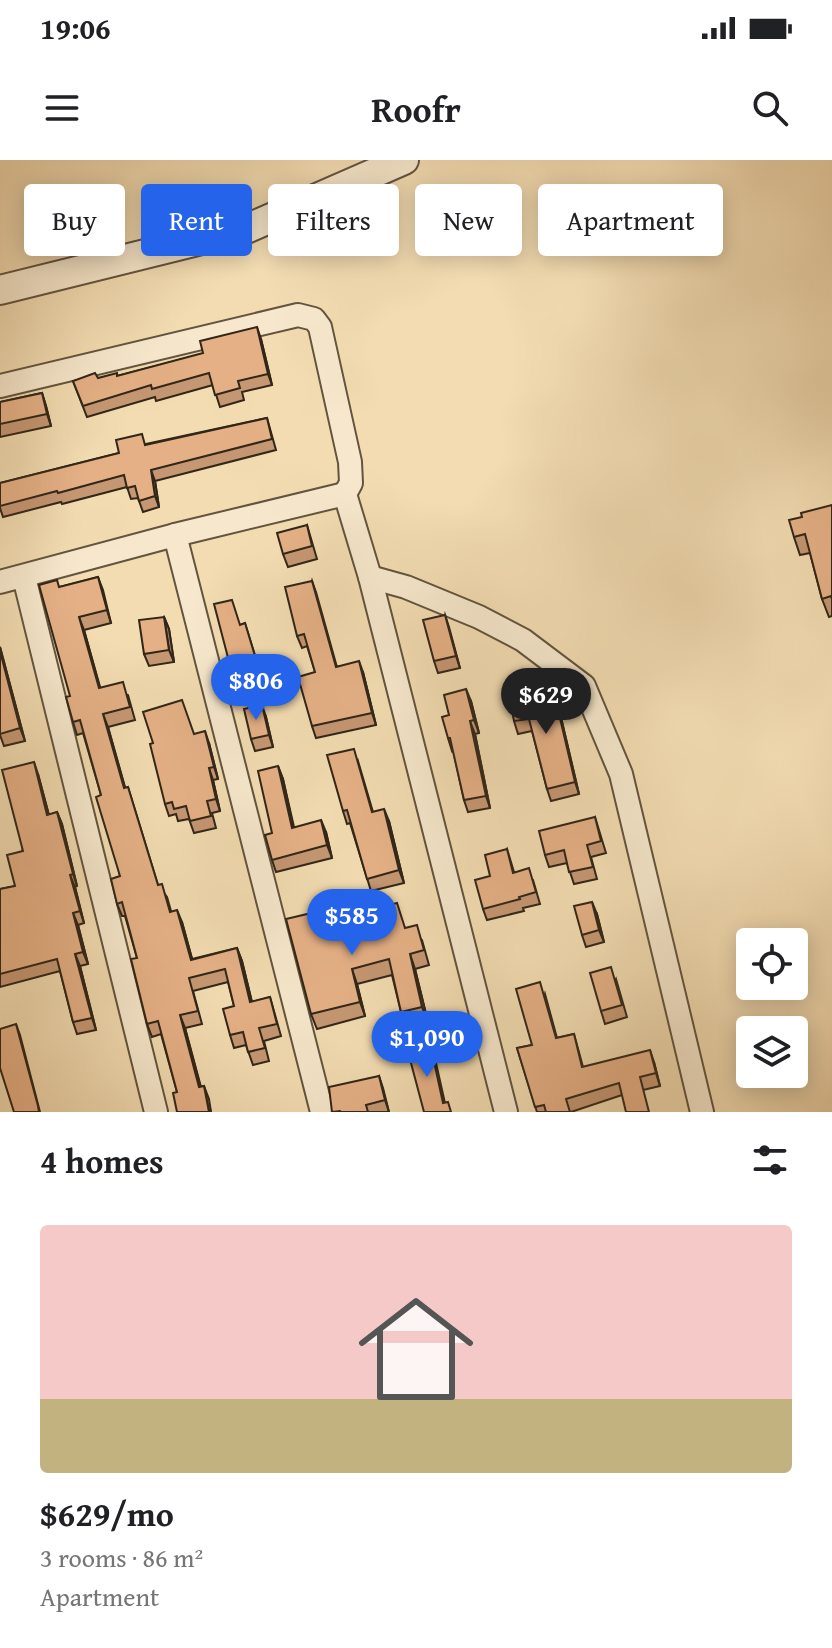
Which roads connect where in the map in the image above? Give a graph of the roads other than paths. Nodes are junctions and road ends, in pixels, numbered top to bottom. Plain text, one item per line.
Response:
1 (404, 160) edge
2 (0, 290) edge
3 (0, 386) edge
4 (345, 494) junction
5 (175, 535) junction
6 (24, 577) junction
7 (370, 577) junction
8 (0, 582) edge
9 (156, 1112) edge
10 (322, 1112) edge
11 (506, 1112) edge
12 (702, 1112) edge

1 - 2 street
3 - 4 street
4 - 5 street
4 - 7 street
5 - 6 street
5 - 10 street
6 - 8 street
6 - 9 street
7 - 11 street
7 - 12 street

